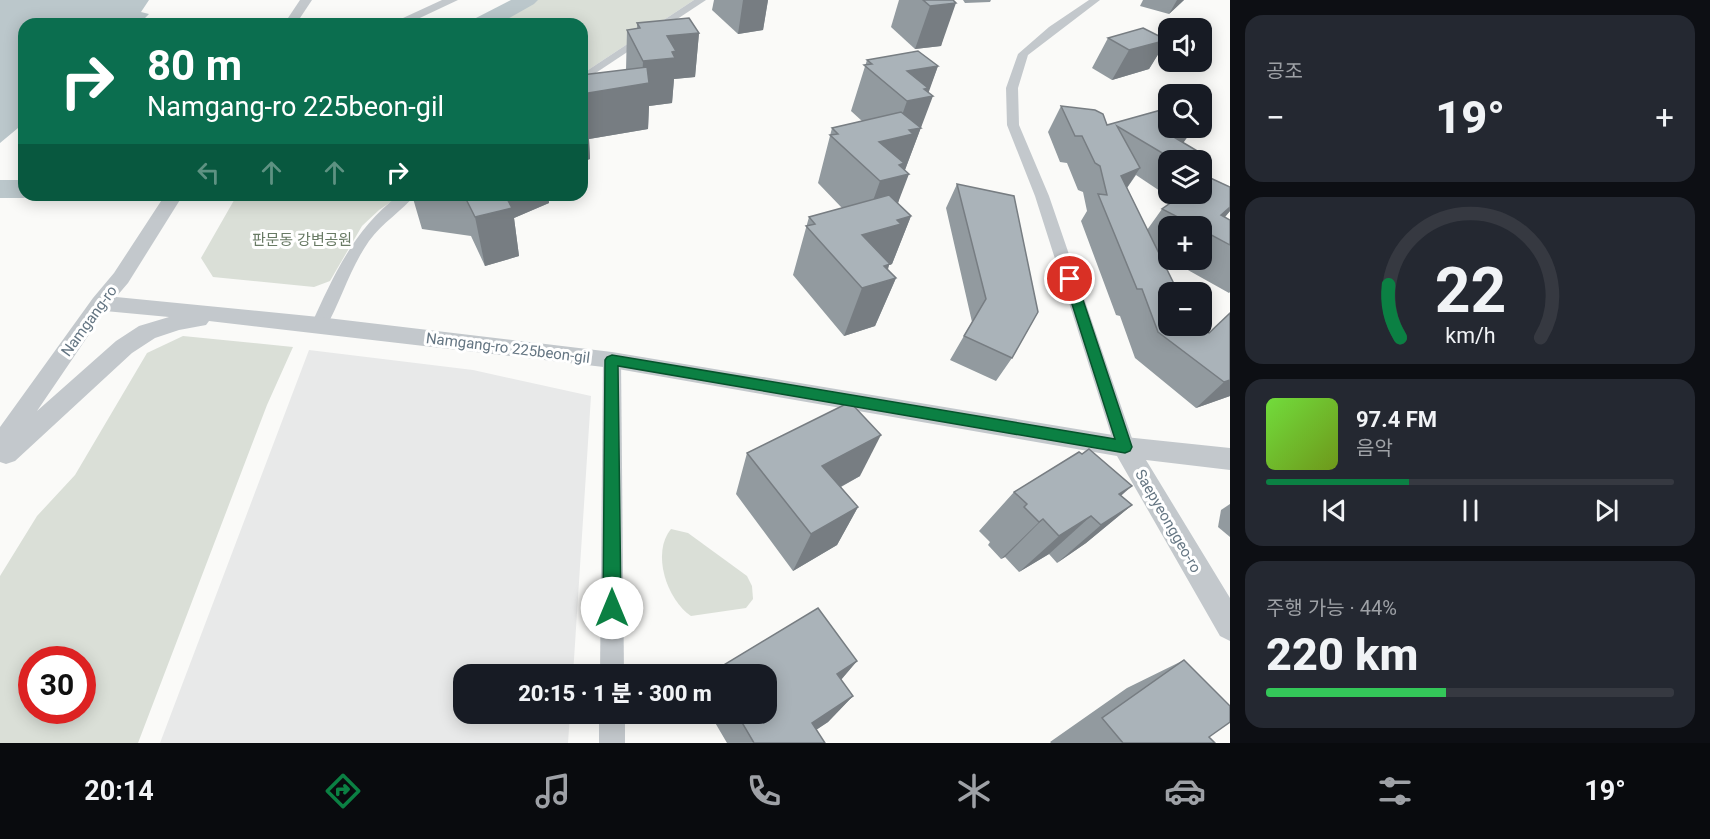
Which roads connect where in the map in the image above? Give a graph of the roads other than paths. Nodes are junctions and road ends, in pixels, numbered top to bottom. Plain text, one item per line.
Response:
1 (306, 0) edge
2 (452, 0) edge
3 (700, 0) edge
4 (1095, 0) edge
5 (294, 18) edge
6 (410, 18) edge
7 (588, 75) edge
8 (170, 201) edge
9 (399, 201) edge
10 (100, 303) junction
11 (232, 316) junction
12 (319, 325) junction
13 (612, 360) junction
14 (0, 446) edge
15 (1125, 447) junction
16 (0, 459) edge
17 (1230, 459) edge
18 (1230, 626) edge
19 (612, 664) edge
20 (612, 724) edge
21 (612, 743) edge

1 - 5 street
2 - 6 street
3 - 7 street
4 - 15 street, Saepyeonggeo-ro
8 - 10 street, Namgang-ro
9 - 12 street
10 - 11 street, Namgang-ro 225beon-gil
10 - 14 street, Namgang-ro
11 - 12 street, Namgang-ro 225beon-gil
11 - 16 street
12 - 13 street, Namgang-ro 225beon-gil
13 - 15 street, Namgang-ro 225beon-gil
13 - 19 street
15 - 17 street, Namgang-ro 225beon-gil
15 - 18 street, Saepyeonggeo-ro
20 - 21 street

